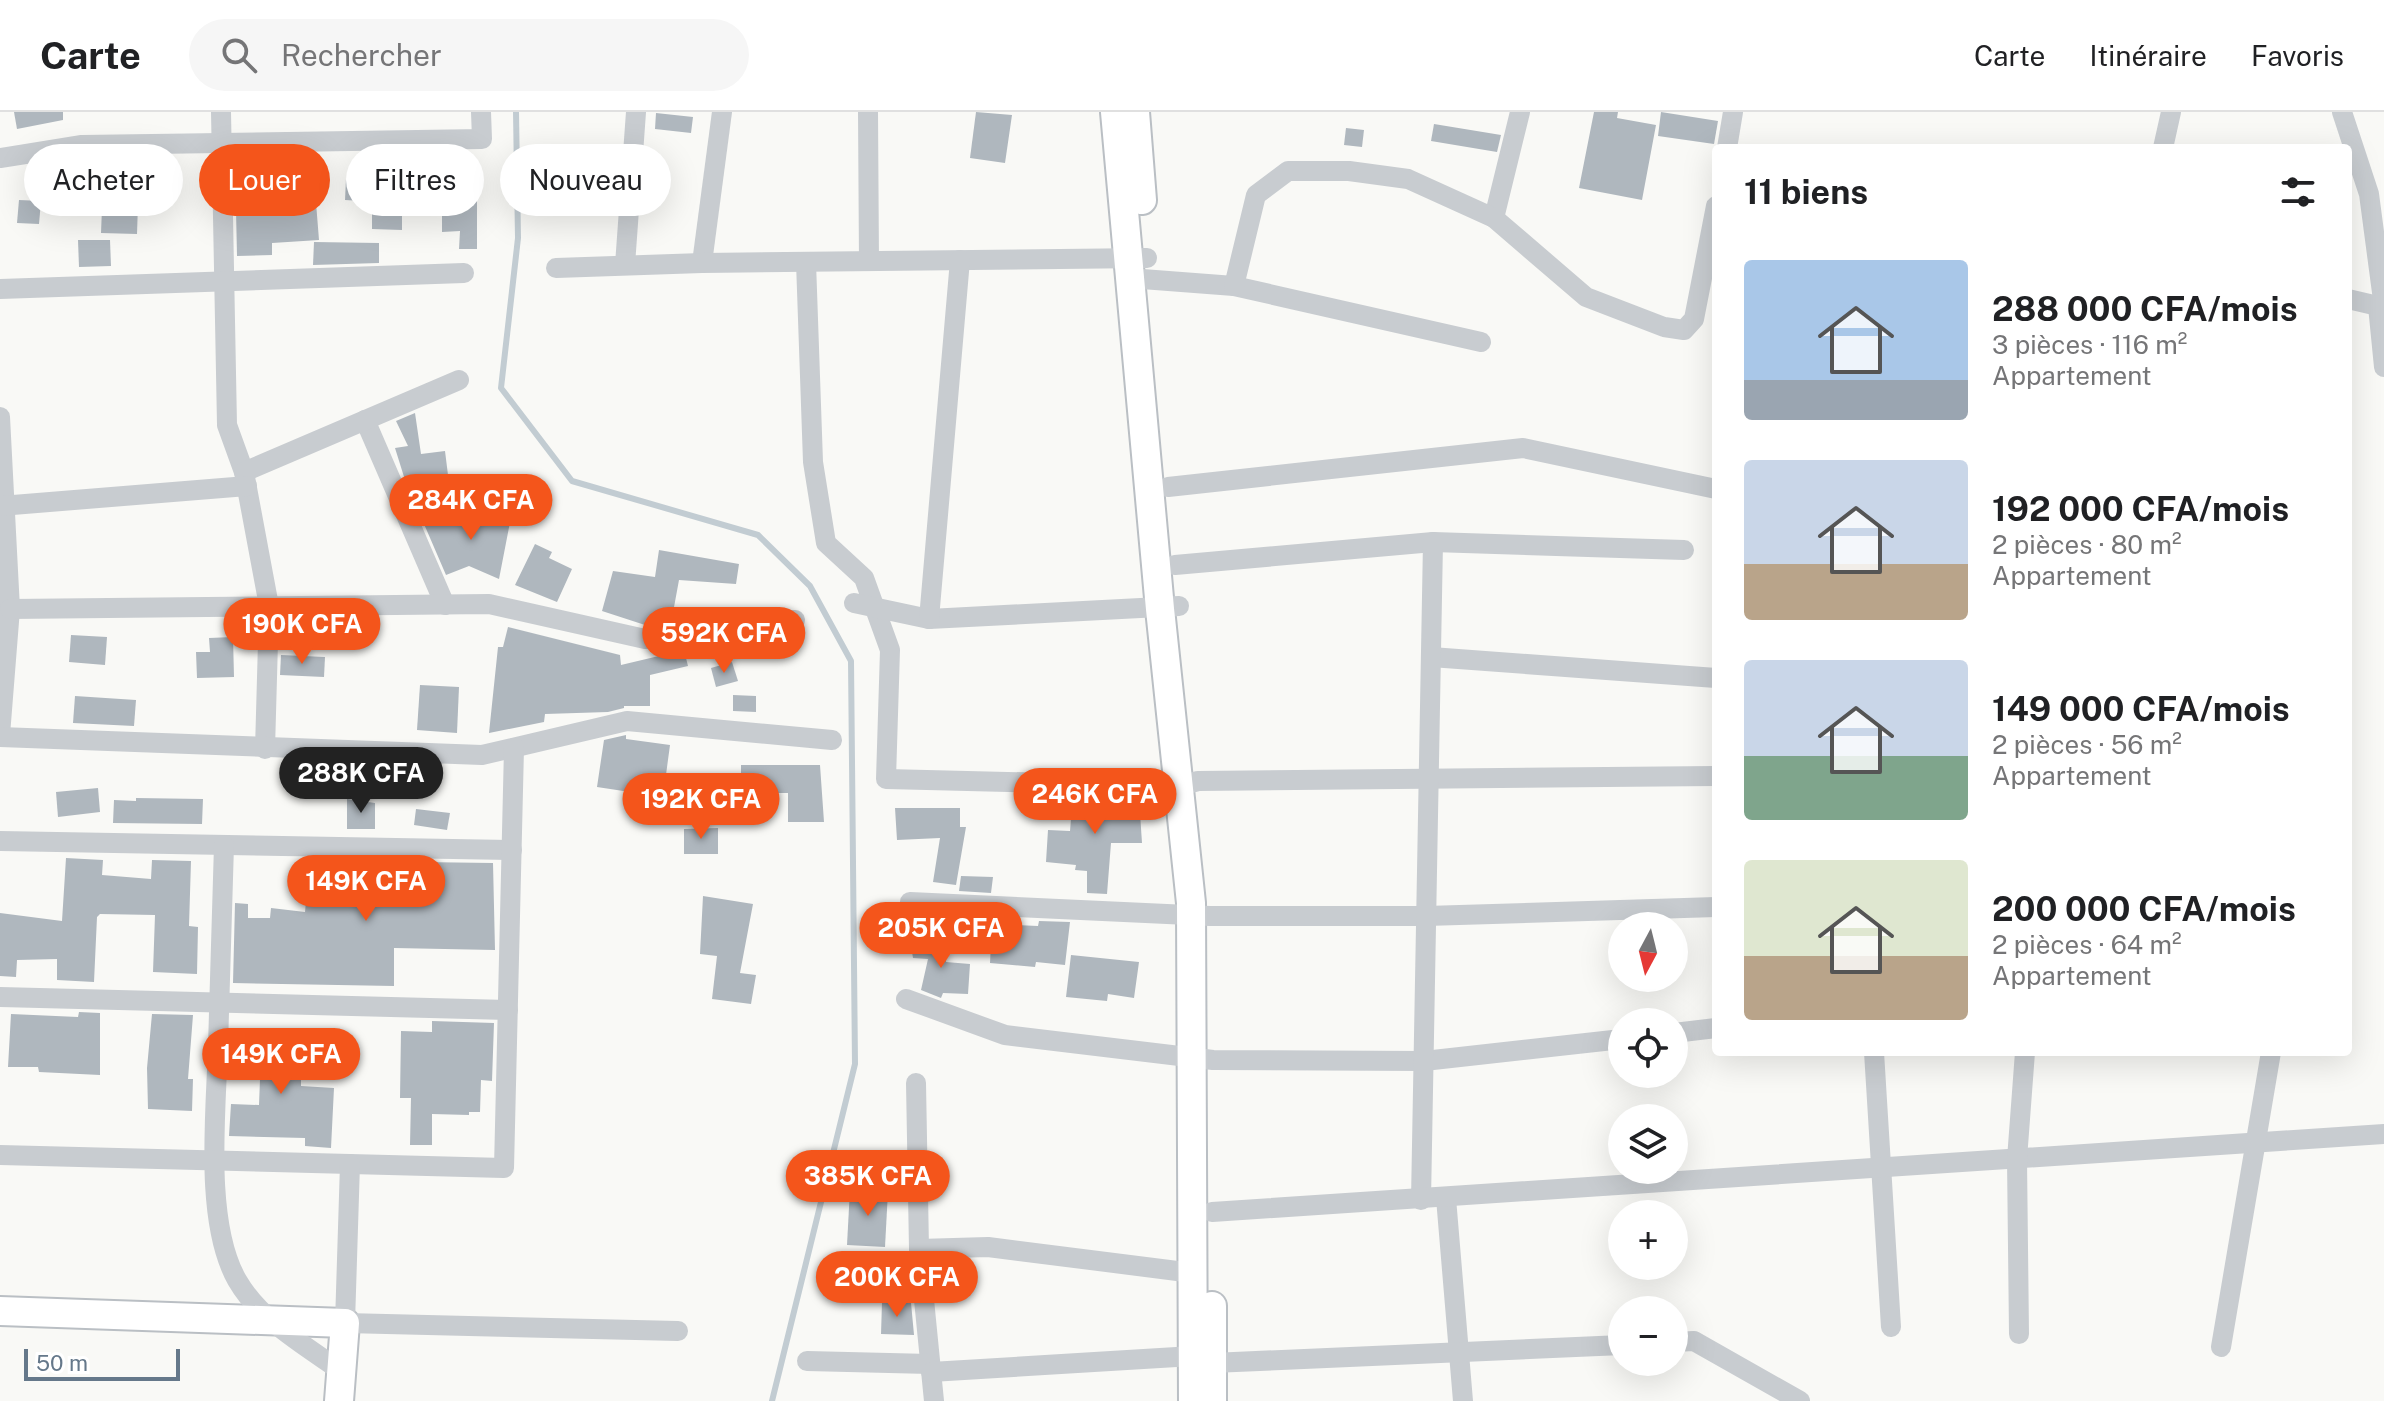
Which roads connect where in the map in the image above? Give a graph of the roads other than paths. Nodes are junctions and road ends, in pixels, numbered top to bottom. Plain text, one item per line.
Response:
1 (221, 112) edge
2 (481, 112) edge
3 (636, 112) edge
4 (722, 112) edge
5 (868, 112) edge
6 (1115, 112) edge
7 (1135, 112) edge
8 (1520, 112) edge
9 (1733, 112) edge
10 (2171, 112) edge
11 (2342, 112) edge
12 (221, 143) junction
13 (1728, 144) edge
14 (2164, 144) edge
15 (0, 158) edge
16 (1494, 218) junction
17 (1712, 227) edge
18 (960, 260) junction
19 (869, 261) junction
20 (806, 262) junction
21 (702, 263) junction
22 (625, 265) junction
23 (556, 268) dead end
24 (1138, 269) junction
25 (464, 273) dead end
26 (224, 281) junction
27 (1234, 286) junction
28 (0, 289) edge
29 (2352, 299) edge
30 (2382, 302) edge
31 (1481, 342) dead end
32 (2384, 367) edge
33 (459, 380) dead end
34 (0, 417) edge
35 (365, 420) junction
36 (246, 479) junction
37 (1168, 487) junction
38 (1712, 488) edge
39 (2, 507) edge
40 (1433, 542) junction
41 (1684, 550) dead end
42 (1175, 565) junction
43 (854, 603) dead end
44 (445, 605) junction
45 (269, 606) junction
46 (1169, 607) junction
47 (875, 608) junction
48 (10, 609) junction
49 (929, 619) junction
50 (795, 620) dead end
51 (1431, 657) junction
52 (1712, 678) edge
53 (0, 736) edge
54 (832, 740) dead end
55 (514, 748) junction
56 (265, 749) junction
57 (1712, 776) edge
58 (1429, 777) junction
59 (1189, 784) junction
60 (0, 841) edge
61 (224, 845) junction
62 (512, 850) junction
63 (910, 902) dead end
64 (1712, 907) edge
65 (1201, 915) junction
66 (1426, 916) junction
67 (0, 997) edge
68 (906, 999) dead end
69 (219, 1003) junction
70 (508, 1010) junction
71 (1712, 1028) edge
72 (1688, 1031) edge
73 (1608, 1041) edge
74 (1874, 1056) edge
75 (2025, 1056) edge
76 (2270, 1056) edge
77 (1203, 1059) junction
78 (1424, 1061) junction
79 (916, 1083) dead end
80 (2384, 1134) edge
81 (2254, 1143) junction
82 (0, 1155) edge
83 (2017, 1159) junction
84 (214, 1160) junction
85 (350, 1164) junction
86 (1881, 1169) junction
87 (1446, 1198) junction
88 (1421, 1200) junction
89 (1212, 1212) junction
90 (919, 1249) junction
91 (1193, 1273) junction
92 (0, 1311) edge
93 (271, 1321) junction
94 (345, 1323) junction
95 (1891, 1327) dead end
96 (678, 1331) dead end
97 (2019, 1334) dead end
98 (1688, 1341) edge
99 (1608, 1346) edge
100 (2221, 1347) dead end
101 (1459, 1352) junction
102 (1203, 1360) junction
103 (807, 1361) dead end
104 (931, 1368) junction
105 (341, 1371) junction
106 (339, 1401) edge
107 (934, 1401) edge
108 (1193, 1401) edge
109 (1212, 1401) edge
110 (1463, 1401) edge
111 (1800, 1401) edge

1 - 12 street
2 - 12 street
3 - 22 street
4 - 21 street
5 - 19 street
6 - 24 main road
7 - 24 main road
8 - 16 street
9 - 13 street
10 - 14 street
11 - 30 street
12 - 15 street
12 - 26 street
16 - 17 street
16 - 27 street
18 - 19 street
18 - 24 street
18 - 49 street
19 - 20 street
20 - 21 street
20 - 47 street
21 - 22 street
22 - 23 street
24 - 27 street
24 - 37 main road
24 - 46 main road
25 - 26 street
26 - 28 street
26 - 36 street
27 - 31 street
29 - 30 street
30 - 32 street
33 - 35 street
34 - 39 street
35 - 36 street
35 - 44 street
36 - 39 street
36 - 45 street
37 - 38 street
37 - 42 main road
39 - 48 street
40 - 41 street
40 - 42 street
40 - 51 street
42 - 46 main road
43 - 47 street
44 - 45 street
44 - 50 street
45 - 48 street
45 - 56 street
46 - 49 street
46 - 59 main road
47 - 49 street
47 - 59 street
48 - 53 street
51 - 52 street
51 - 58 street
53 - 56 street
54 - 55 street
55 - 56 street
55 - 62 street
57 - 58 street
58 - 59 street
58 - 66 street
59 - 65 main road
60 - 61 street
61 - 62 street
61 - 69 street
62 - 70 street
63 - 65 street
64 - 66 street
65 - 66 street
65 - 77 main road
66 - 78 street
67 - 69 street
68 - 77 street
69 - 70 street
69 - 84 street
70 - 85 street
71 - 72 street
73 - 78 street
74 - 86 street
75 - 83 street
76 - 81 street
77 - 78 street
77 - 89 main road
77 - 91 main road
78 - 88 street
79 - 90 street
80 - 81 street
81 - 83 street
81 - 100 street
82 - 84 street
83 - 86 street
83 - 97 street
84 - 85 street
84 - 93 street
85 - 94 street
86 - 87 street
86 - 95 street
87 - 88 street
87 - 101 street
88 - 89 street
89 - 102 main road
90 - 91 street
90 - 104 street
91 - 102 main road
92 - 93 main road
93 - 94 main road
93 - 105 street
94 - 96 street
94 - 105 main road
98 - 111 street
99 - 101 street
101 - 102 street
101 - 110 street
102 - 104 street
102 - 108 main road
102 - 109 main road
103 - 104 street
104 - 107 street
105 - 106 main road

